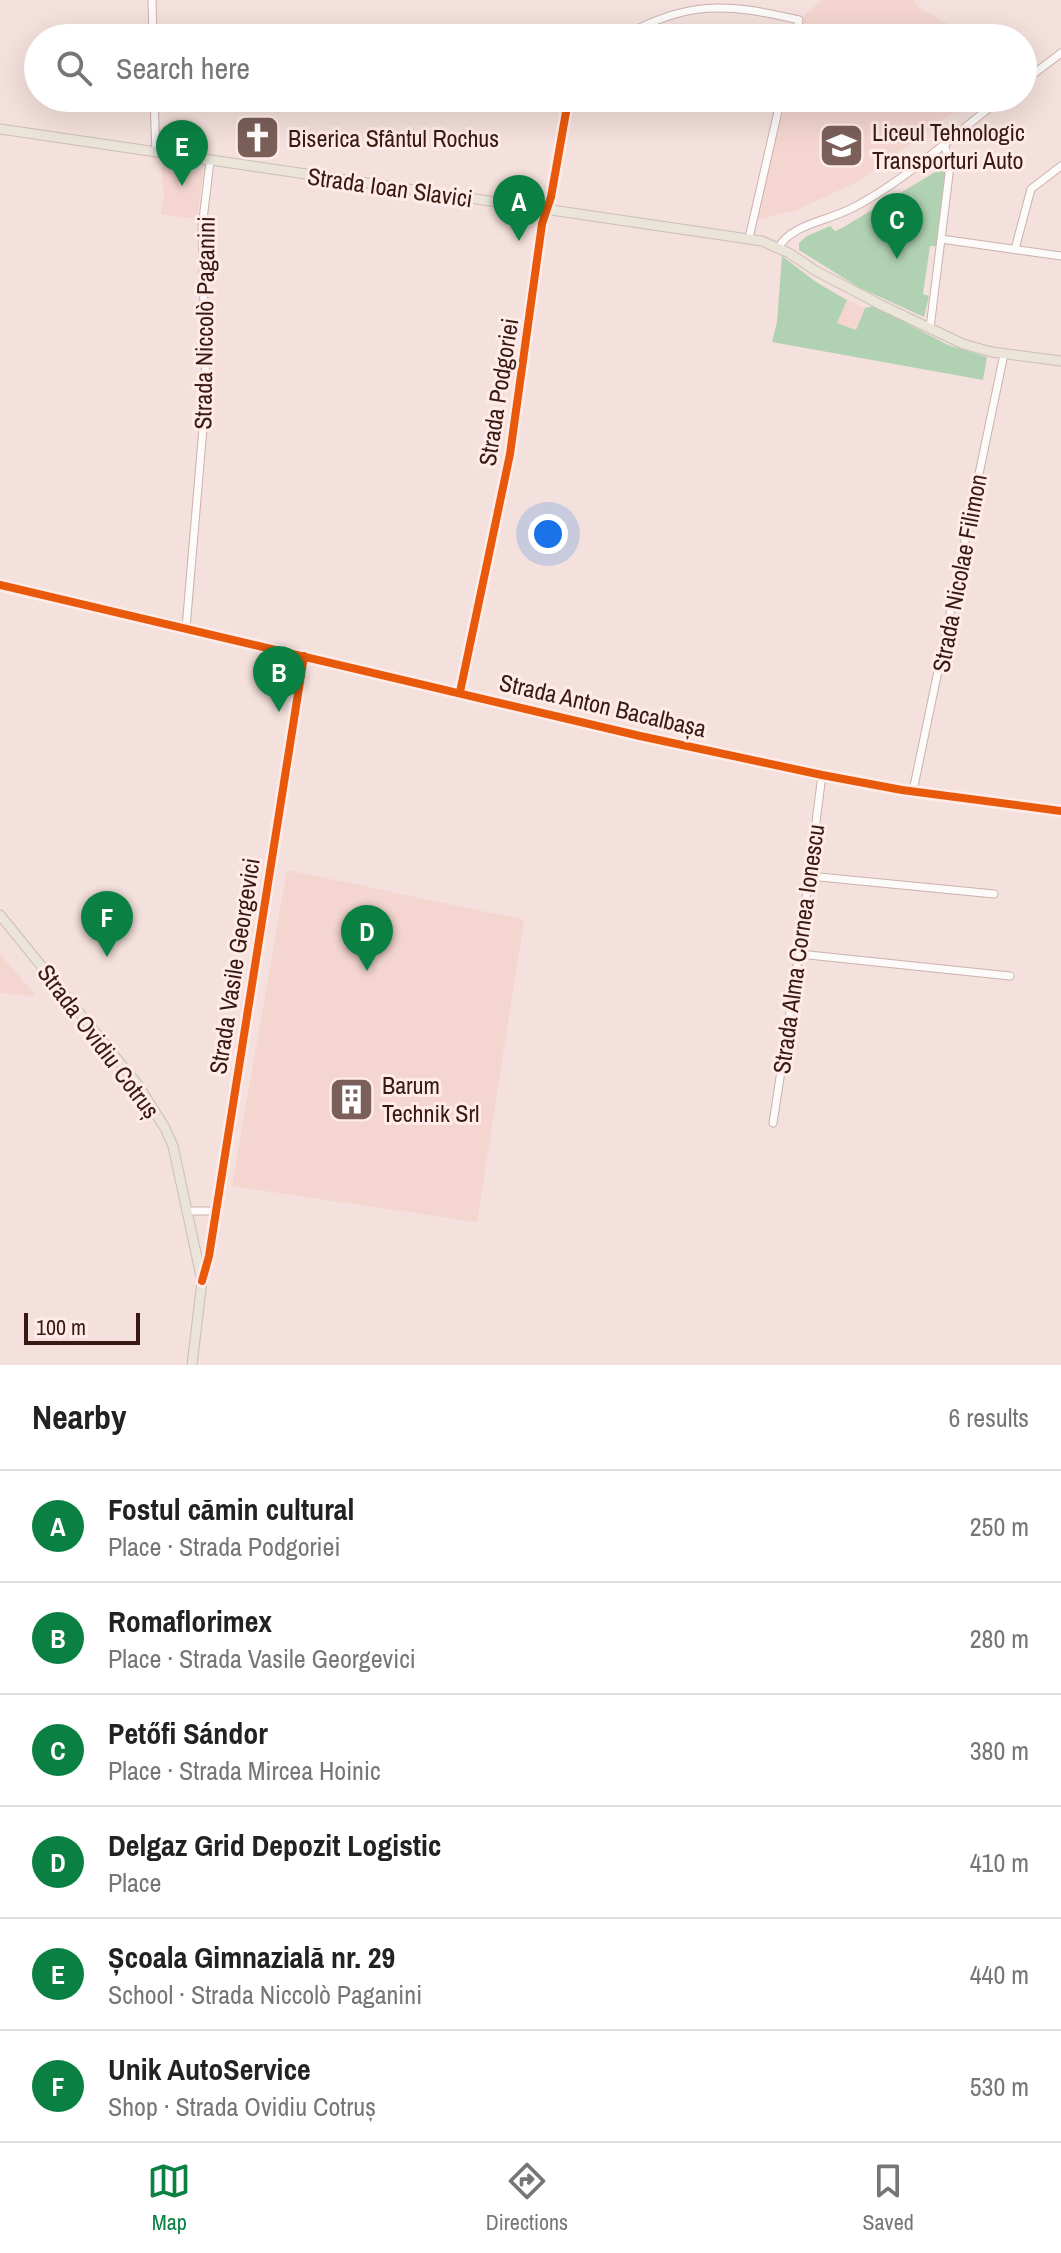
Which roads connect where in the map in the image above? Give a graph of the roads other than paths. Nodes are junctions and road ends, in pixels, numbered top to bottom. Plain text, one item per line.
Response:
1 (152, 0) edge
2 (153, 24) edge
3 (646, 24) edge
4 (798, 24) edge
5 (1061, 53) edge
6 (1037, 71) edge
7 (155, 112) edge
8 (566, 112) edge
9 (778, 112) edge
10 (984, 112) edge
11 (0, 129) edge
12 (944, 142) junction
13 (156, 153) junction
14 (210, 161) junction
15 (1061, 166) edge
16 (547, 210) junction
17 (749, 238) junction
18 (941, 239) junction
19 (779, 247) junction
20 (1015, 249) junction
21 (1061, 256) edge
22 (930, 328) junction
23 (1004, 354) junction
24 (1061, 361) edge
25 (0, 585) edge
26 (186, 628) junction
27 (304, 656) junction
28 (460, 692) junction
29 (822, 775) junction
30 (913, 791) junction
31 (1061, 811) edge
32 (809, 876) junction
33 (994, 894) dead end
34 (0, 915) edge
35 (799, 954) junction
36 (1010, 976) dead end
37 (773, 1123) dead end
38 (188, 1211) junction
39 (215, 1211) junction
40 (202, 1281) junction
41 (192, 1365) edge

1 - 2 street
3 - 4 street
5 - 6 street
7 - 13 street
8 - 16 street, Strada Podgoriei
9 - 17 street
10 - 12 street
11 - 13 main road, Strada Ioan Slavici
12 - 18 street
12 - 19 street
13 - 14 main road, Strada Ioan Slavici
14 - 16 main road, Strada Ioan Slavici
14 - 26 street, Strada Niccolò Paganini
15 - 20 street
16 - 17 main road, Strada Ioan Slavici
16 - 28 street, Strada Podgoriei
17 - 19 main road, Strada Ioan Slavici
18 - 20 street
18 - 22 street
19 - 22 main road, Strada Ioan Slavici
20 - 21 street
22 - 23 main road, Strada Ioan Slavici
23 - 24 main road, Strada Ioan Slavici
23 - 30 street, Strada Nicolae Filimon
25 - 26 street, Strada Anton Bacalbașa
26 - 27 street, Strada Anton Bacalbașa
27 - 28 street, Strada Anton Bacalbașa
27 - 39 street, Strada Vasile Georgevici
28 - 29 street, Strada Anton Bacalbașa
29 - 30 street, Strada Anton Bacalbașa
29 - 32 street, Strada Alma Cornea Ionescu
30 - 31 street, Strada Anton Bacalbașa
32 - 33 street
32 - 35 street, Strada Alma Cornea Ionescu
34 - 38 main road, Strada Ovidiu Cotruș
35 - 36 street
35 - 37 street, Strada Alma Cornea Ionescu
38 - 39 street
38 - 40 main road, Strada Ovidiu Cotruș
39 - 40 street, Strada Vasile Georgevici
40 - 41 main road, Strada Ovidiu Cotruș

